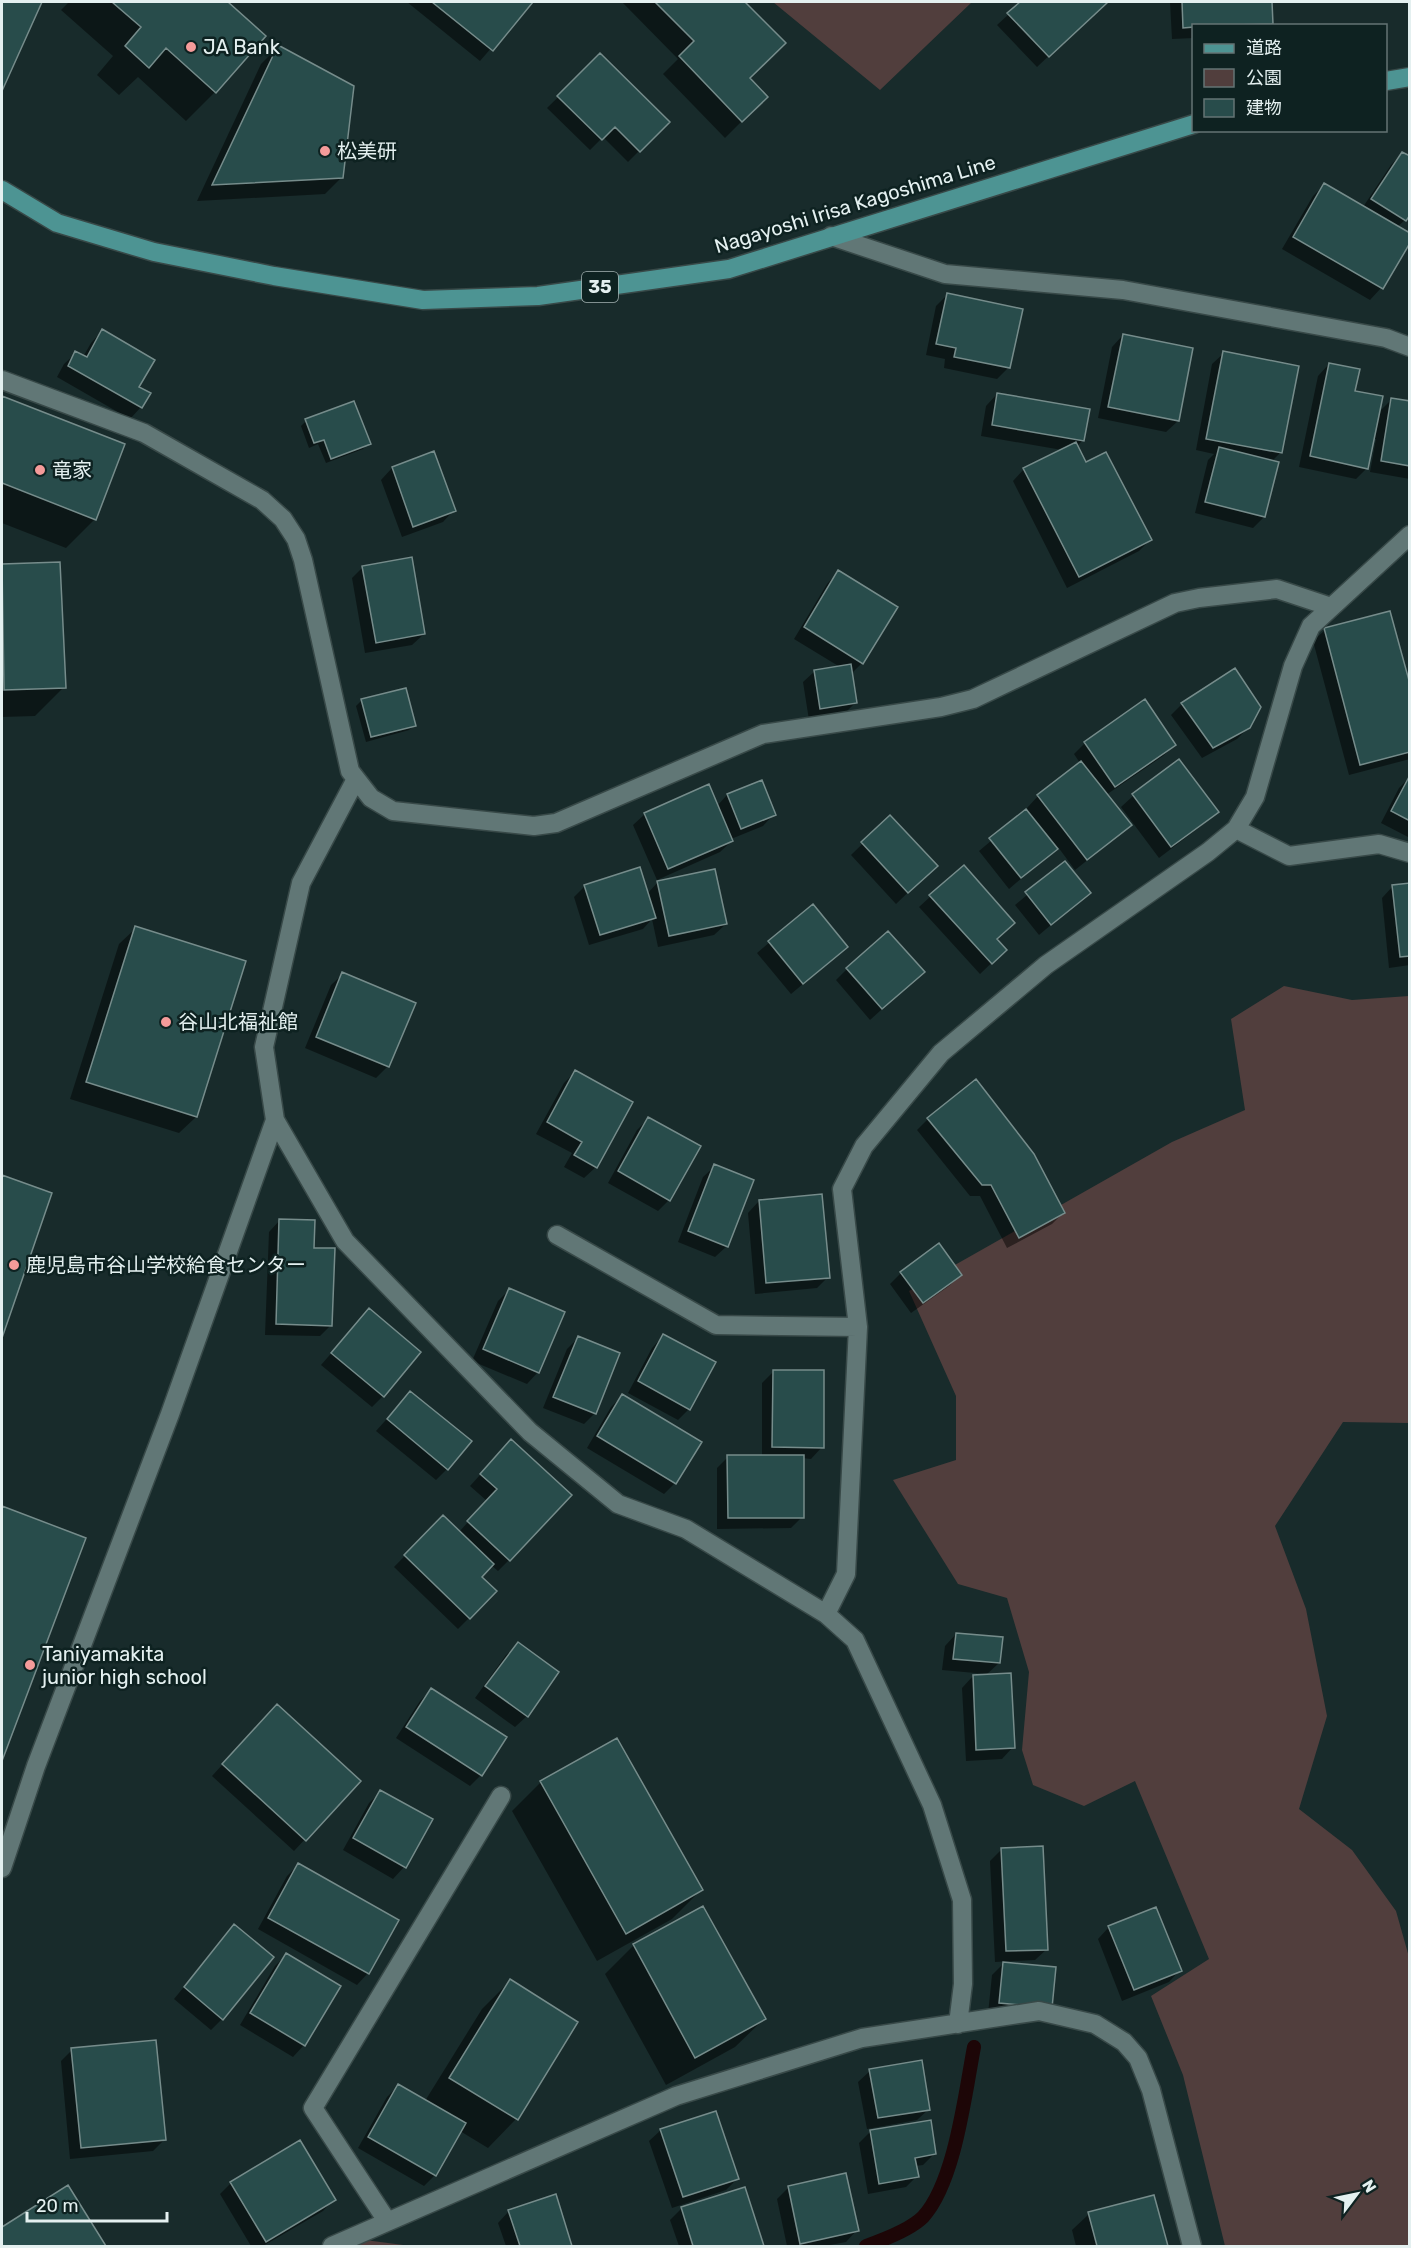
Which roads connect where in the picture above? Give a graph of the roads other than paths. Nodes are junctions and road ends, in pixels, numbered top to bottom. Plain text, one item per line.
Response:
1 (1410, 77) edge
2 (1387, 81) edge
3 (1192, 125) edge
4 (2, 190) edge
5 (831, 236) junction
6 (1410, 347) edge
7 (2, 380) edge
8 (1410, 535) edge
9 (1331, 607) junction
10 (356, 779) junction
11 (1236, 829) junction
12 (1410, 853) edge
13 (275, 1120) junction
14 (557, 1235) dead end
15 (858, 1328) junction
16 (826, 1614) junction
17 (501, 1796) dead end
18 (2, 1868) edge
19 (958, 2024) junction
20 (387, 2221) junction
21 (332, 2247) edge
22 (1192, 2247) edge

1 - 2 main road
3 - 5 main road, Nagayoshi Irisa Kagoshima Line / 35
4 - 5 main road, Nagayoshi Irisa Kagoshima Line / 35
5 - 6 street
7 - 10 street
8 - 9 street
9 - 10 street
9 - 11 street
10 - 13 street
11 - 12 street
11 - 15 street
13 - 16 street
13 - 18 street
14 - 15 street
15 - 16 street
16 - 19 street
17 - 20 street
19 - 20 street
19 - 22 street
20 - 21 street

